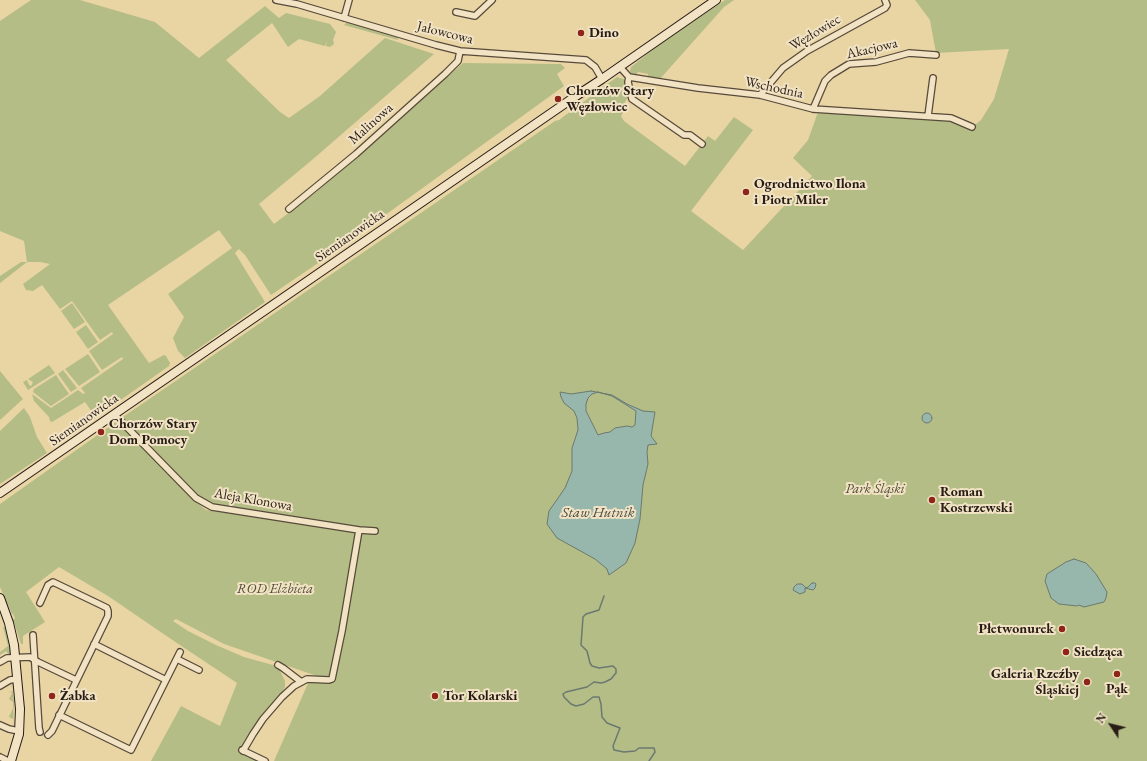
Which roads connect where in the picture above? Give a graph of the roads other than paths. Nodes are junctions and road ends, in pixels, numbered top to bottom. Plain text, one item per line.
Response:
1 (276, 0) edge
2 (349, 0) edge
3 (492, 0) edge
4 (716, 0) edge
5 (885, 0) edge
6 (456, 12) dead end
7 (344, 18) junction
8 (460, 51) junction
9 (936, 55) dead end
10 (620, 67) junction
11 (629, 77) junction
12 (933, 78) dead end
13 (602, 79) junction
14 (760, 95) junction
15 (813, 110) junction
16 (928, 116) junction
17 (972, 127) dead end
18 (702, 144) dead end
19 (290, 209) dead end
20 (114, 414) junction
21 (0, 493) edge
22 (359, 530) junction
23 (375, 531) dead end
24 (0, 598) edge
25 (40, 603) dead end
26 (4, 619) edge
27 (33, 635) dead end
28 (94, 644) junction
29 (180, 652) dead end
30 (16, 657) junction
31 (177, 659) junction
32 (34, 660) junction
33 (0, 662) edge
34 (278, 665) dead end
35 (199, 670) dead end
36 (18, 678) junction
37 (76, 680) junction
38 (166, 680) junction
39 (300, 681) junction
40 (0, 686) edge
41 (59, 715) junction
42 (0, 725) edge
43 (19, 732) junction
44 (40, 732) dead end
45 (48, 735) dead end
46 (0, 757) edge
47 (9, 761) edge
48 (265, 761) edge

1 - 7 street, Jałowcowa
2 - 7 street
3 - 6 street
4 - 10 street, Siemianowicka
5 - 14 street, Węzłowiec
7 - 8 street, Jałowcowa
8 - 13 street, Jałowcowa
8 - 19 street, Malinowa
9 - 15 street, Akacjowa
10 - 11 street
10 - 13 street, Siemianowicka
11 - 14 street, Wschodnia
11 - 18 street
12 - 16 street
13 - 20 street, Siemianowicka
14 - 15 street, Wschodnia
15 - 16 street, Wschodnia
16 - 17 street, Wschodnia
20 - 21 street, Siemianowicka
20 - 22 street, Aleja Klonowa
22 - 23 street, Aleja Klonowa
22 - 39 street
24 - 26 street
25 - 28 street
26 - 30 street
27 - 32 street
28 - 37 street
28 - 38 street
29 - 31 street
30 - 32 street
30 - 33 street
30 - 36 street
31 - 35 street
31 - 38 street
32 - 37 street
32 - 44 street
34 - 39 street
36 - 40 street
36 - 43 street
37 - 41 street
38 - 41 street
39 - 48 street
41 - 45 street
42 - 43 street
43 - 47 street
46 - 47 street

